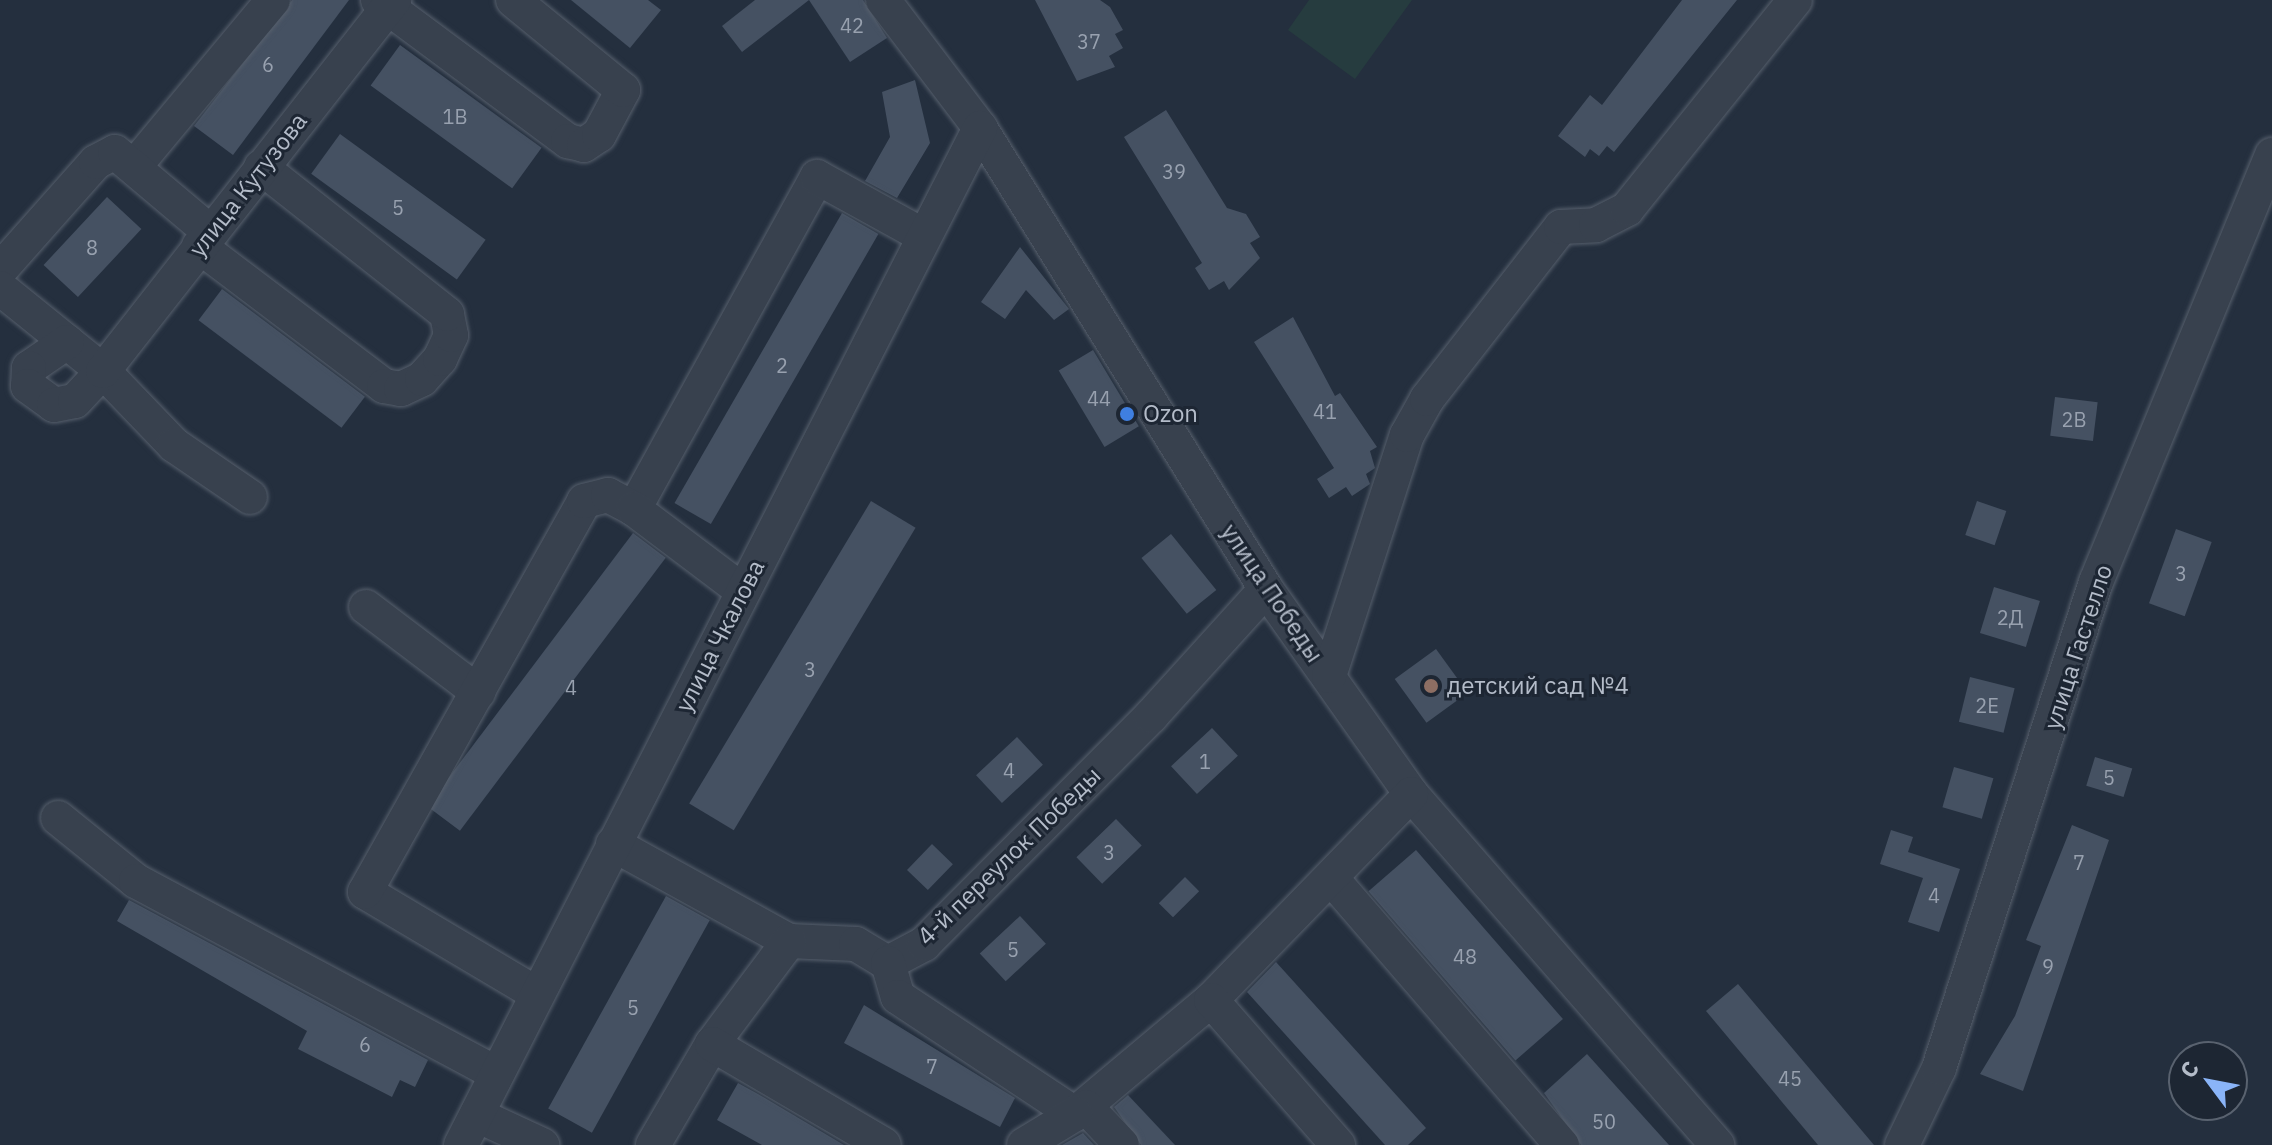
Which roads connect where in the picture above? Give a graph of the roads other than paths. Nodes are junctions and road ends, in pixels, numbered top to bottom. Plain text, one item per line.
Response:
1 (273, 0) edge
2 (513, 0) edge
3 (883, 0) edge
4 (1795, 0) edge
5 (387, 3) edge
6 (980, 128) junction
7 (2272, 155) edge
8 (134, 167) junction
9 (261, 167) junction
10 (924, 236) junction
11 (205, 239) junction
12 (0, 270) edge
13 (0, 288) edge
14 (67, 342) junction
15 (103, 371) junction
16 (250, 497) dead end
17 (634, 509) junction
18 (1266, 589) junction
19 (743, 591) junction
20 (366, 607) dead end
21 (1329, 676) junction
22 (478, 692) junction
23 (1411, 794) junction
24 (58, 818) dead end
25 (613, 844) junction
26 (1332, 879) junction
27 (789, 941) junction
28 (888, 963) junction
29 (537, 994) junction
30 (1211, 1000) junction
31 (712, 1044) junction
32 (497, 1074) junction
33 (1080, 1110) junction
34 (469, 1130) edge
35 (542, 1145) edge
36 (653, 1145) edge
37 (884, 1145) edge
38 (1026, 1145) edge
39 (1122, 1145) edge
40 (1338, 1145) edge
41 (1562, 1145) edge
42 (1717, 1145) edge
43 (1902, 1145) edge

1 - 8 street
2 - 5 street
3 - 6 street, улица Победы
4 - 21 street
5 - 9 street, улица Кутузова
6 - 10 street, улица Чкалова
6 - 18 street, улица Победы
7 - 43 street, улица Гастелло
8 - 11 street
8 - 12 street
9 - 11 street, улица Кутузова
9 - 11 street
10 - 17 street
10 - 19 street, улица Чкалова
11 - 15 street, улица Кутузова
13 - 14 street
14 - 15 street
14 - 15 street
15 - 16 street
17 - 19 street
17 - 22 street
18 - 21 street, улица Победы
18 - 28 street, 4-й переулок Победы
19 - 25 street, улица Чкалова
20 - 22 street
21 - 23 street, улица Победы
22 - 29 street
23 - 26 street
23 - 42 street, улица Победы
24 - 32 street
25 - 27 street
25 - 29 street, улица Чкалова
26 - 30 street
26 - 41 street
27 - 28 street
27 - 31 street
28 - 33 street
29 - 32 street, улица Чкалова
30 - 33 street
30 - 40 street
31 - 36 street
31 - 37 street
32 - 34 street, улица Чкалова
33 - 38 street
33 - 39 street
34 - 35 street

